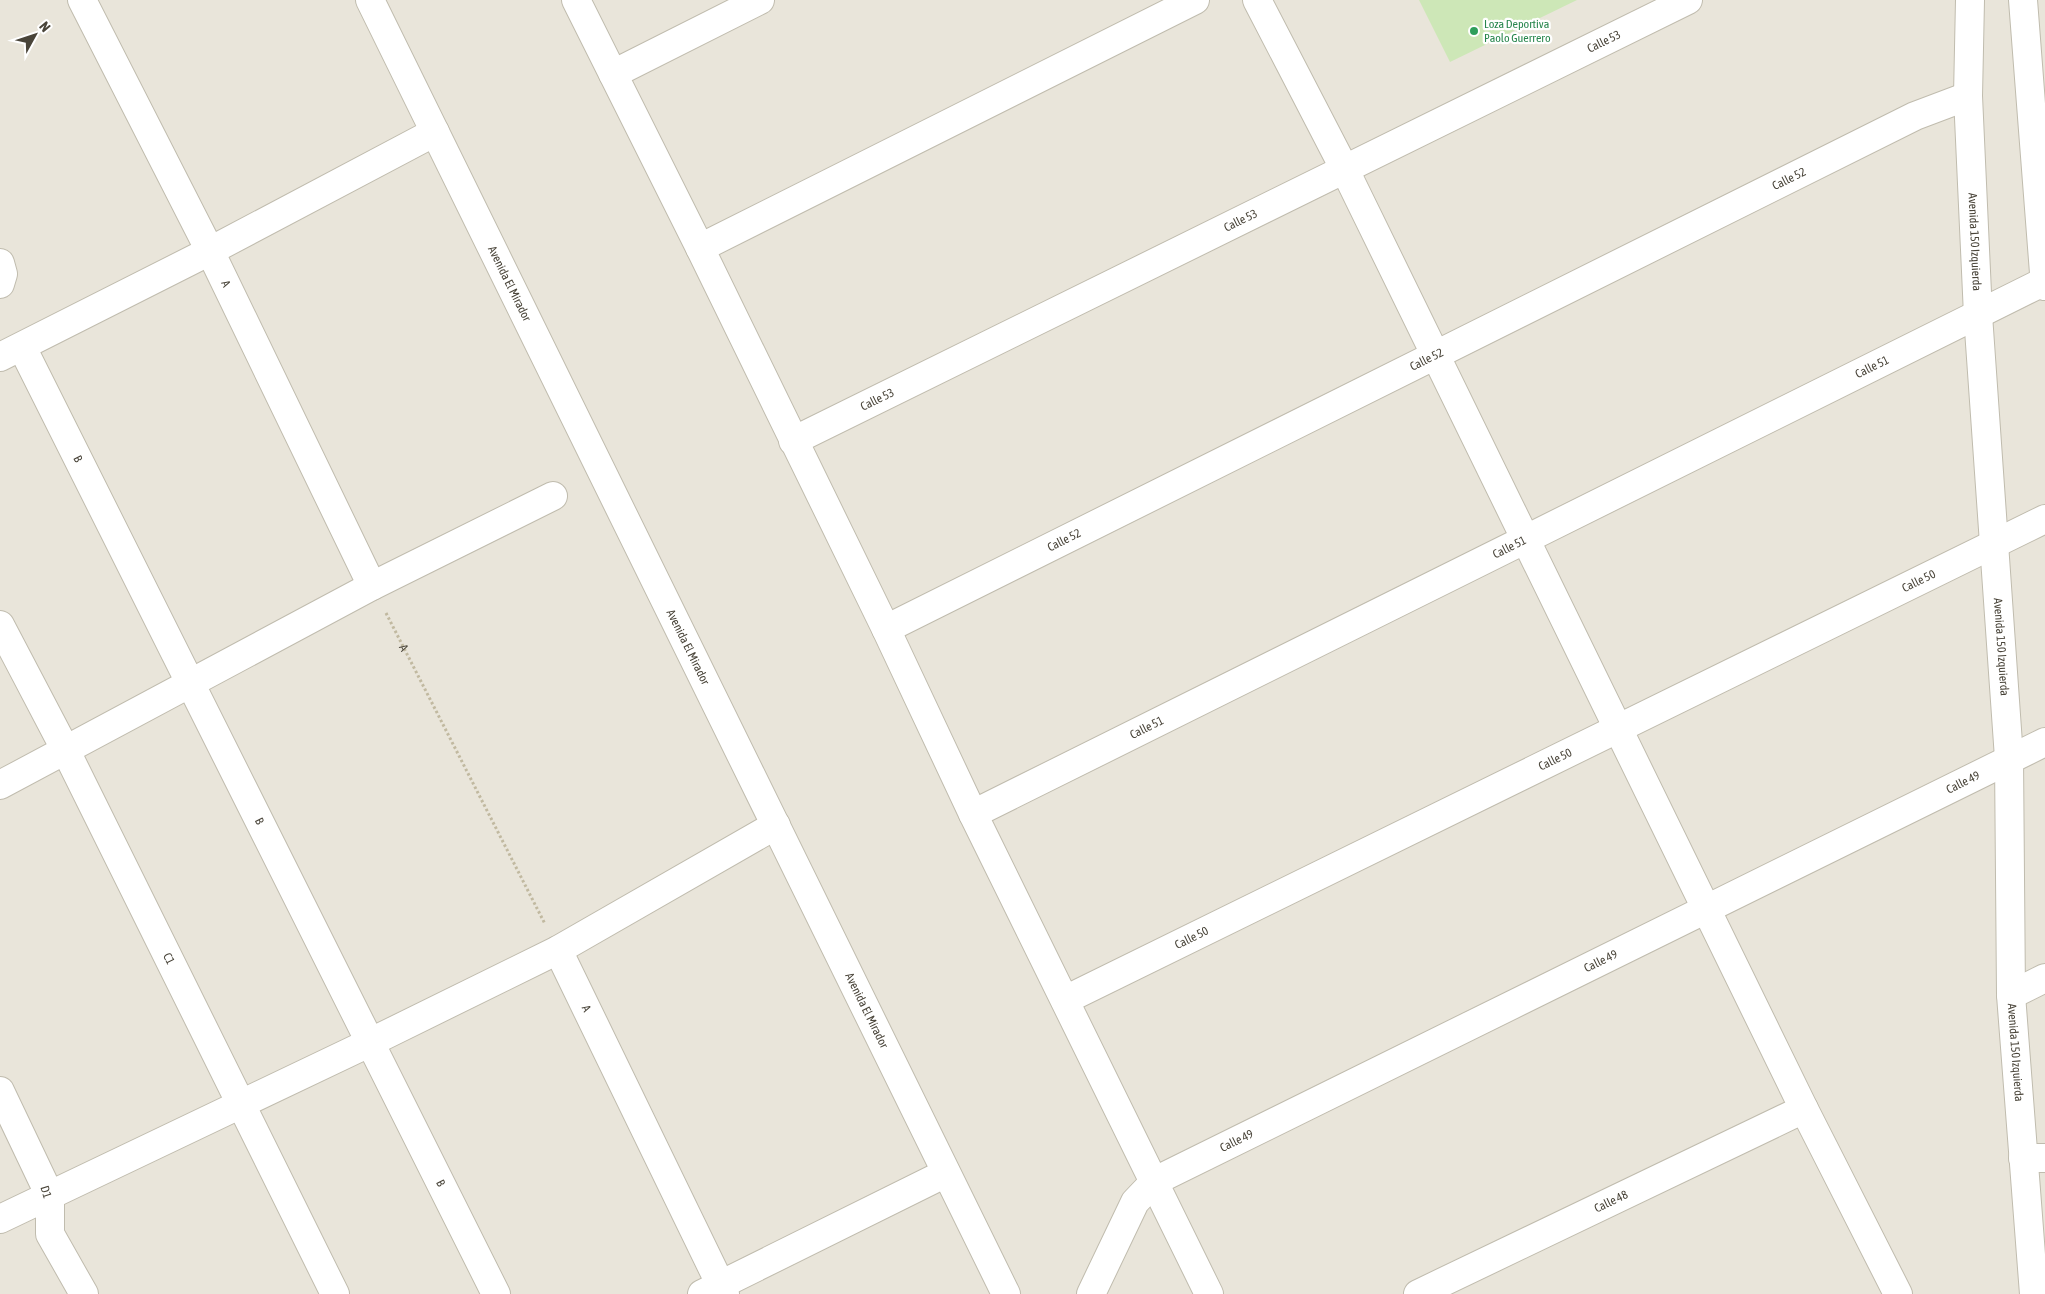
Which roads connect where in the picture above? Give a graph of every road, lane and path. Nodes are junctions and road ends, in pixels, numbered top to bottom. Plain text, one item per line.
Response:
1 (82, 0) edge
2 (370, 0) edge
3 (576, 0) edge
4 (760, 0) edge
5 (1195, 0) edge
6 (1257, 0) edge
7 (1688, 0) edge
8 (1970, 0) edge
9 (2023, 0) edge
10 (613, 74) junction
11 (1968, 96) junction
12 (434, 132) junction
13 (1344, 168) junction
14 (700, 248) junction
15 (210, 251) junction
16 (0, 263) edge
17 (2045, 281) edge
18 (0, 284) edge
19 (2045, 286) edge
20 (1978, 315) junction
21 (11, 352) edge
22 (1436, 354) junction
23 (793, 441) junction
24 (553, 496) dead end
25 (2045, 519) edge
26 (1526, 540) junction
27 (1993, 545) junction
28 (372, 586) junction
29 (0, 626) edge
30 (886, 629) junction
31 (190, 682) junction
32 (1619, 729) junction
33 (2045, 742) edge
34 (65, 749) junction
35 (2009, 758) junction
36 (0, 785) edge
37 (973, 814) junction
38 (776, 825) junction
39 (1708, 910) junction
40 (558, 950) junction
41 (2045, 978) edge
42 (2011, 994) junction
43 (1065, 1000) junction
44 (371, 1042) junction
45 (0, 1091) edge
46 (242, 1104) junction
47 (1804, 1109) junction
48 (2034, 1158) edge
49 (946, 1173) junction
50 (1155, 1182) junction
51 (50, 1196) junction
52 (0, 1219) edge
53 (716, 1291) edge
54 (1895, 1293) edge
55 (84, 1294) edge
56 (335, 1294) edge
57 (496, 1294) edge
58 (1006, 1294) edge
59 (1091, 1294) edge
60 (1209, 1294) edge
61 (1418, 1294) edge
62 (2034, 1294) edge

1 - 15 street, A
2 - 12 street, Avenida El Mirador
3 - 10 street
4 - 10 street
5 - 14 street
6 - 13 street
7 - 13 street, Calle 53
8 - 11 street, Avenida 150 Izquierda
9 - 17 street
10 - 14 street
11 - 20 street, Avenida 150 Izquierda
11 - 22 street, Calle 52
12 - 15 street
12 - 38 street, Avenida El Mirador
13 - 22 street
13 - 23 street, Calle 53
14 - 23 street
15 - 21 street
15 - 28 street, A
16 - 18 street
17 - 19 street
17 - 20 street, Calle 51
20 - 26 street, Calle 51
20 - 27 street, Avenida 150 Izquierda
21 - 31 street, B
22 - 26 street
22 - 30 street, Calle 52
23 - 30 street
24 - 28 street
25 - 27 street, Calle 50
26 - 32 street
26 - 37 street, Calle 51
27 - 32 street, Calle 50
27 - 35 street, Avenida 150 Izquierda
28 - 31 street
28 - 40 path, A
29 - 34 street, C1
30 - 37 street
31 - 34 street
31 - 44 street, B
32 - 39 street
32 - 43 street, Calle 50
33 - 35 street, Calle 49
34 - 36 street
34 - 46 street, C1
35 - 39 street, Calle 49
35 - 42 street, Avenida 150 Izquierda
37 - 43 street
38 - 40 street
38 - 49 street, Avenida El Mirador
39 - 47 street
39 - 50 street, Calle 49
40 - 44 street
40 - 53 street, A
41 - 42 street
42 - 48 street, Avenida 150 Izquierda
43 - 50 street
44 - 46 street
44 - 57 street, B
45 - 51 street, D1
46 - 51 street
46 - 56 street, C1
47 - 54 street
47 - 61 street, Calle 48
48 - 62 street, Avenida 150 Izquierda
49 - 53 street
49 - 58 street, Avenida El Mirador
50 - 59 street, Calle 49
50 - 60 street
51 - 52 street
51 - 55 street, D1

